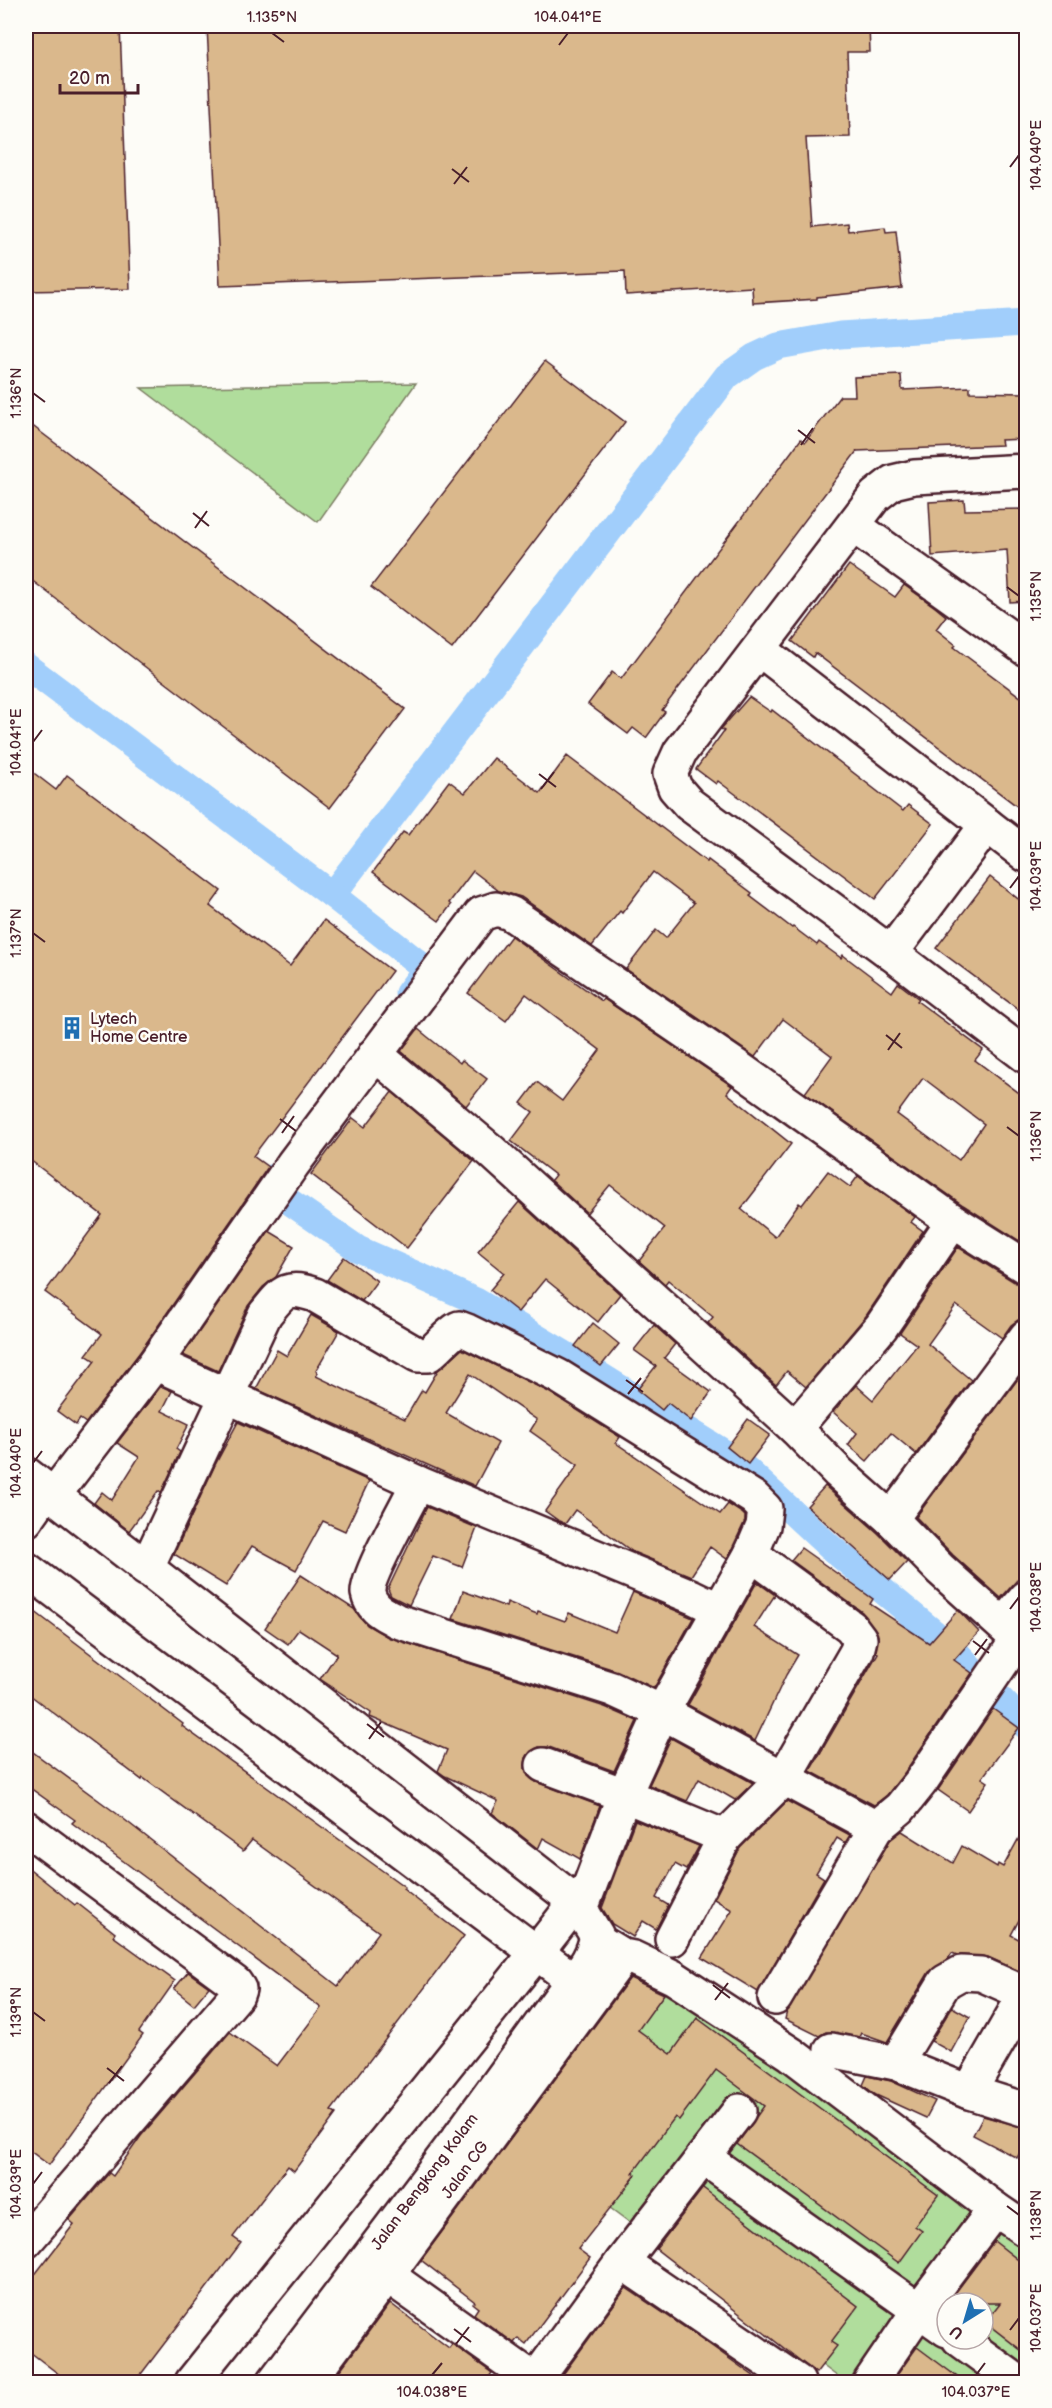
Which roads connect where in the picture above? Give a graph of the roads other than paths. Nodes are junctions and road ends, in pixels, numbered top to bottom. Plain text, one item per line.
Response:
1 (1026, 471) edge
2 (854, 526) junction
3 (759, 649) junction
4 (1026, 649) edge
5 (987, 825) junction
6 (1026, 855) edge
7 (891, 954) junction
8 (375, 1054) junction
9 (1026, 1056) edge
10 (953, 1221) junction
11 (1026, 1267) edge
12 (1026, 1337) edge
13 (155, 1363) junction
14 (225, 1396) junction
15 (795, 1428) junction
16 (418, 1483) junction
17 (42, 1487) edge
18 (891, 1519) junction
19 (26, 1520) edge
20 (751, 1554) junction
21 (26, 1569) edge
22 (146, 1569) junction
23 (1026, 1598) edge
24 (720, 1610) junction
25 (1006, 1653) edge
26 (662, 1712) junction
27 (543, 1765) dead end
28 (783, 1779) junction
29 (624, 1795) junction
30 (26, 1828) edge
31 (876, 1828) junction
32 (725, 1837) junction
33 (585, 1916) junction
34 (672, 1939) dead end
35 (537, 1952) junction
36 (623, 1956) junction
37 (573, 1980) junction
38 (1026, 1993) edge
39 (775, 1998) dead end
40 (831, 2050) dead end
41 (896, 2063) junction
42 (969, 2092) junction
43 (1026, 2110) edge
44 (739, 2111) dead end
45 (703, 2157) junction
46 (995, 2209) junction
47 (1026, 2230) edge
48 (26, 2241) edge
49 (622, 2262) junction
50 (376, 2268) junction
51 (919, 2310) junction
52 (935, 2321) edge
53 (975, 2351) edge
54 (192, 2382) edge
55 (274, 2382) edge
56 (308, 2382) edge
57 (535, 2382) edge
58 (798, 2382) edge
59 (870, 2382) edge
60 (1018, 2382) edge

1 - 2 street
2 - 3 street
2 - 4 street
3 - 5 street
3 - 7 street
5 - 6 street
5 - 7 street
7 - 9 street
8 - 10 street
8 - 13 street
8 - 15 street
10 - 11 street
10 - 15 street
12 - 18 street
13 - 14 street
13 - 17 street
14 - 16 street
14 - 20 street, Jalan Bengkong Kolam
14 - 22 street
15 - 18 street
16 - 24 street
16 - 26 street
17 - 19 street
17 - 22 street
18 - 25 street
20 - 24 street, Jalan Bengkong Kolam
20 - 28 street
21 - 35 street
22 - 33 street
23 - 25 street
24 - 26 street, Jalan Bengkong Kolam
25 - 31 street
26 - 28 street
26 - 29 street, Jalan Bengkong Kolam
27 - 29 street
28 - 31 street
28 - 32 street
29 - 32 street
29 - 33 street, Jalan Bengkong Kolam
30 - 48 street
31 - 39 street
32 - 34 street
33 - 35 street
33 - 36 street
33 - 37 street, Jalan Bengkong Kolam
35 - 37 street
35 - 54 street
36 - 46 street
36 - 50 street, Jalan CG
37 - 50 street, Jalan Bengkong Kolam
38 - 41 street
38 - 42 street
40 - 41 street
41 - 42 street
42 - 43 street
44 - 45 street
45 - 49 street
45 - 51 street
46 - 47 street
46 - 51 street
49 - 57 street
49 - 58 street
50 - 55 street, Jalan Bengkong Kolam
50 - 56 street, Jalan CG
50 - 57 street
51 - 52 street
51 - 59 street
53 - 60 street

